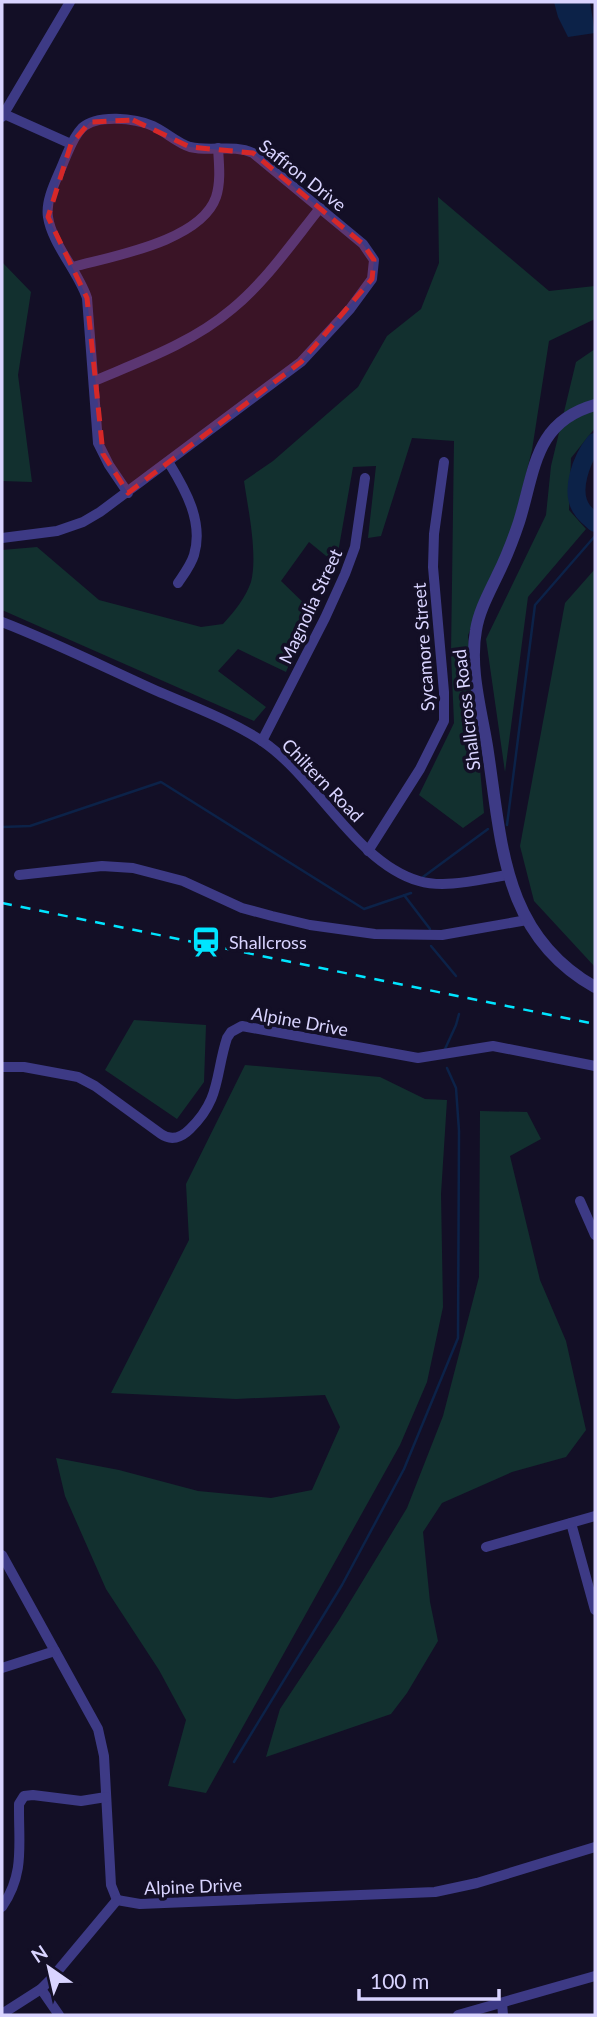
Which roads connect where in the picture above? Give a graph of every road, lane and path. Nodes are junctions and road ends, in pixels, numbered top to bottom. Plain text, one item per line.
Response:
1 (71, 2) edge
2 (3, 116) edge
3 (71, 144) junction
4 (218, 148) junction
5 (320, 208) junction
6 (73, 267) junction
7 (94, 381) junction
8 (595, 405) edge
9 (444, 462) dead end
10 (169, 463) junction
11 (365, 478) dead end
12 (128, 493) junction
13 (2, 538) edge
14 (178, 583) dead end
15 (2, 622) edge
16 (262, 741) junction
17 (368, 851) junction
18 (19, 875) dead end
19 (508, 875) junction
20 (527, 920) junction
21 (595, 987) edge
22 (2, 1066) edge
23 (595, 1066) edge
24 (580, 1201) dead end
25 (595, 1235) edge
26 (595, 1516) edge
27 (570, 1523) junction
28 (486, 1547) dead end
29 (2, 1555) edge
30 (595, 1610) edge
31 (55, 1651) junction
32 (2, 1668) edge
33 (106, 1797) junction
34 (595, 1847) edge
35 (117, 1900) junction
36 (2, 1907) edge
37 (595, 1976) edge
38 (41, 1989) junction
39 (502, 2003) junction
40 (488, 2011) edge
41 (2, 2014) edge
42 (59, 2015) edge
43 (458, 2015) edge
44 (503, 2015) edge

1 - 2 street
2 - 3 street
3 - 4 street, Saffron Drive
3 - 6 street, Saffron Drive
4 - 5 street, Saffron Drive
4 - 6 street
5 - 7 street
5 - 10 street, Saffron Drive
6 - 7 street, Saffron Drive
7 - 12 street, Saffron Drive
8 - 19 street, Shallcross Road
9 - 17 street, Sycamore Street
10 - 12 street, Saffron Drive
10 - 14 street
11 - 16 street, Magnolia Street
12 - 13 street, Saffron Drive
15 - 16 street, Chiltern Road
16 - 17 street, Chiltern Road
17 - 19 street, Chiltern Road
18 - 20 street
19 - 20 street, Shallcross Road
20 - 21 street, Shallcross Road
22 - 23 street, Alpine Drive
24 - 25 street
26 - 27 street
27 - 28 street
27 - 30 street
29 - 31 street
31 - 32 street
31 - 33 street
33 - 35 street
33 - 36 street
34 - 35 street, Alpine Drive
35 - 38 street
37 - 39 street
38 - 41 street
38 - 42 street
39 - 40 street
39 - 44 street
40 - 43 street

